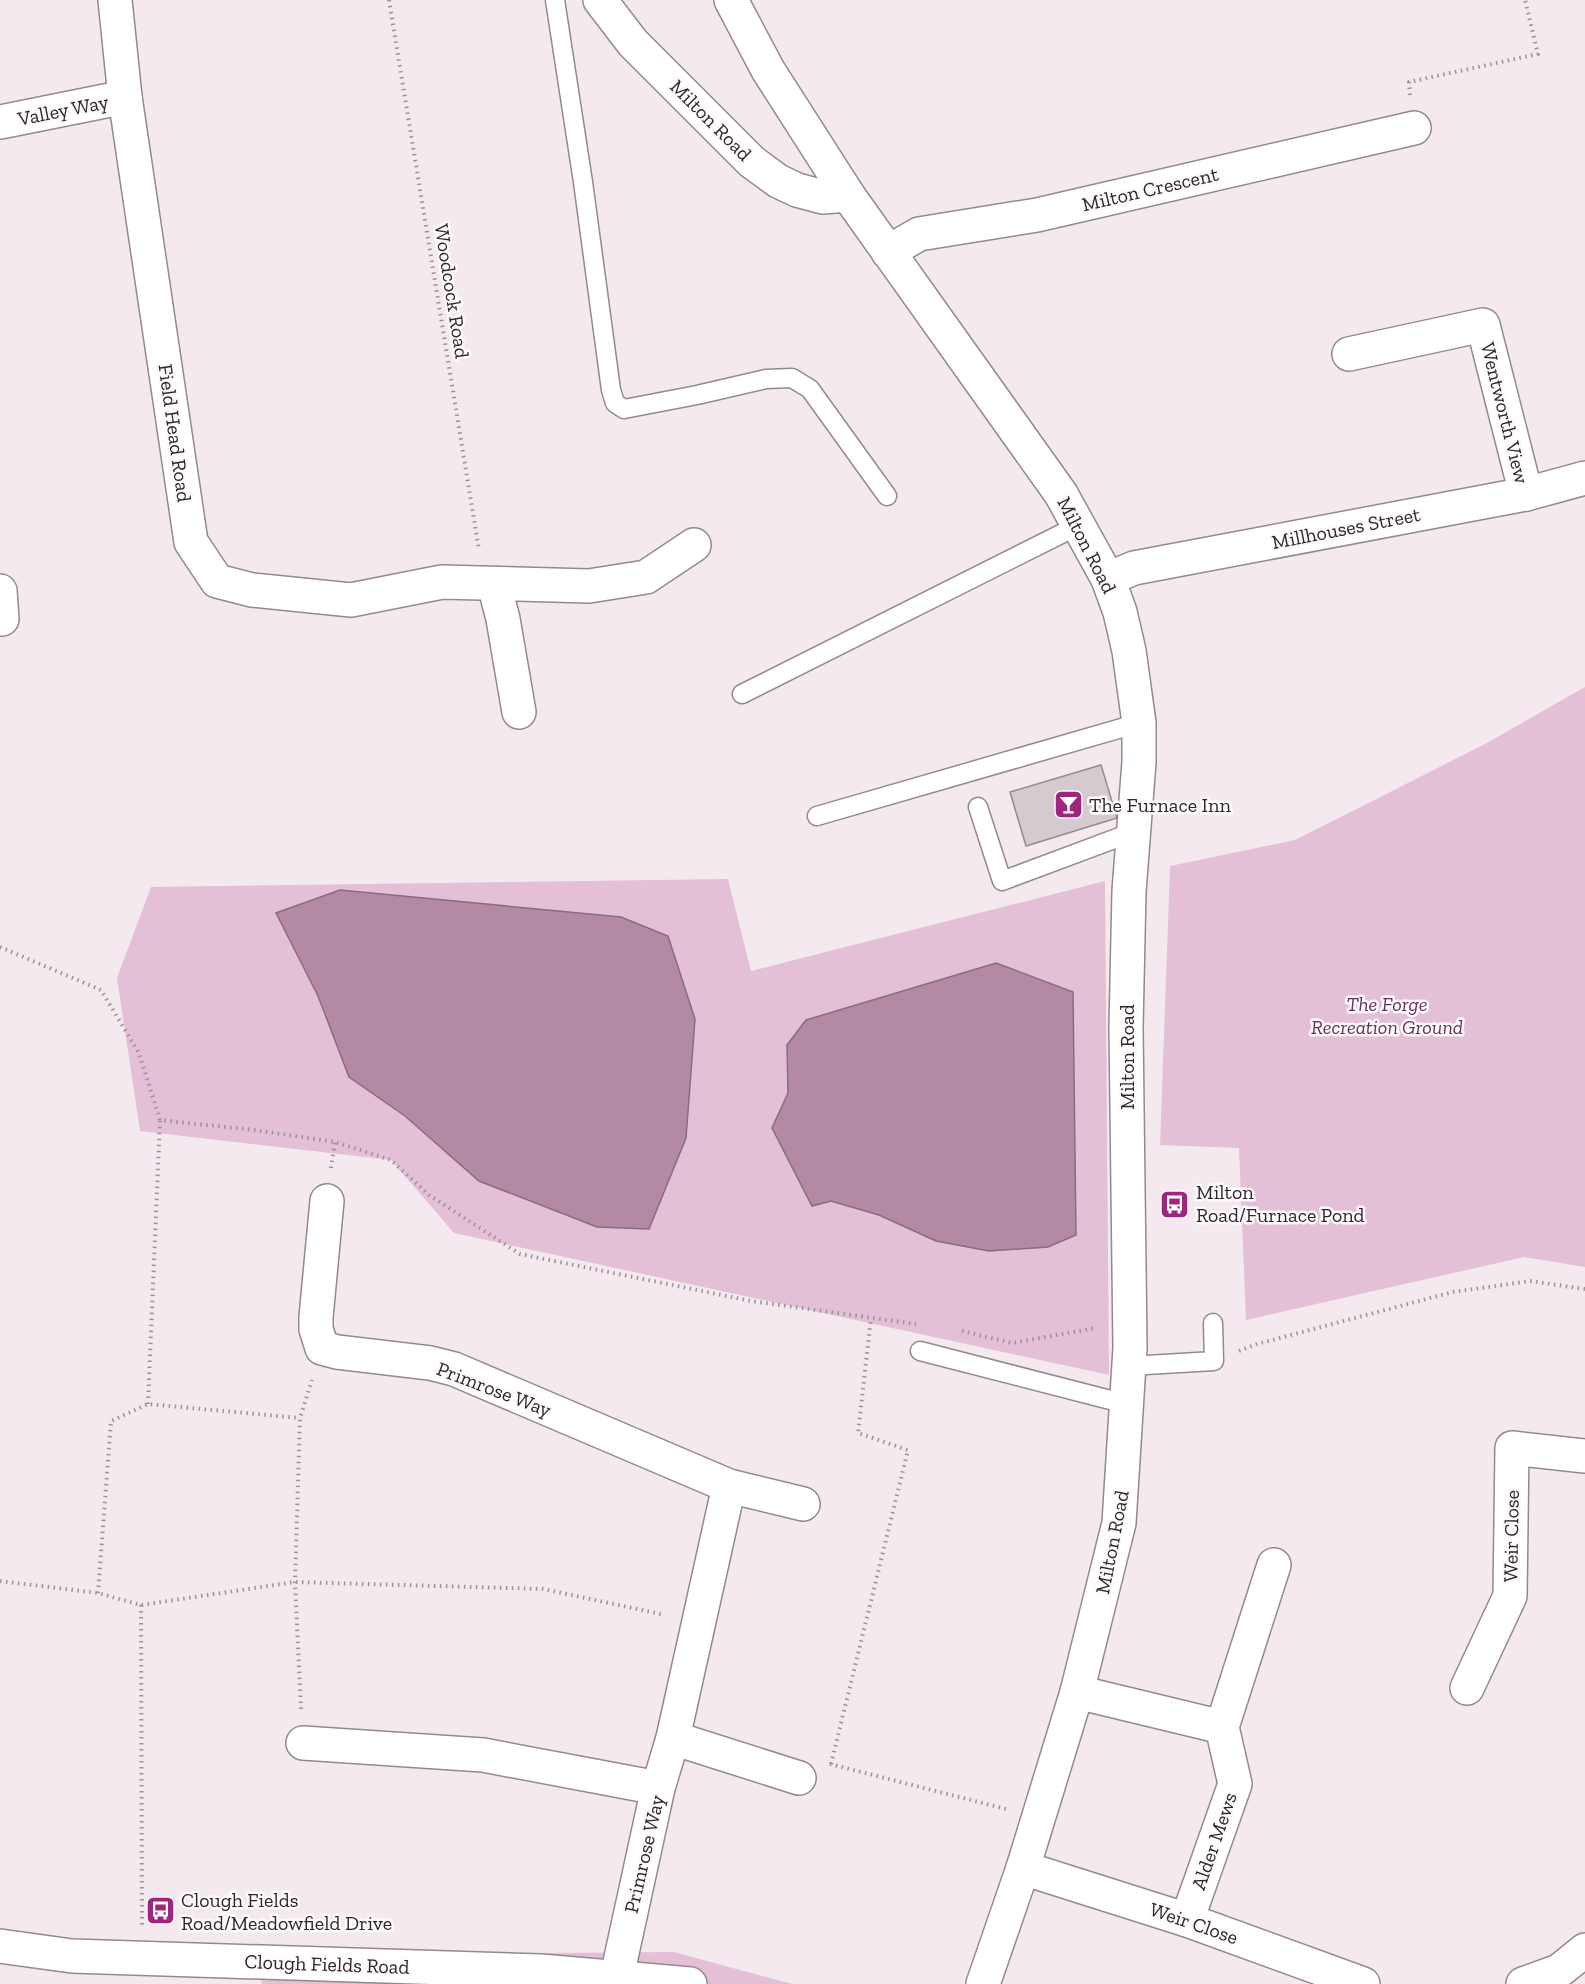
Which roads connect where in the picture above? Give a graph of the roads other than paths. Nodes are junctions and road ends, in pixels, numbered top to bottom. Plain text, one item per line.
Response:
1 (115, 0) edge
2 (555, 0) edge
3 (600, 0) edge
4 (730, 0) edge
5 (125, 98) junction
6 (0, 122) edge
7 (1414, 128) road end
8 (848, 195) junction
9 (888, 252) junction
10 (1350, 354) dead end
11 (1585, 478) edge
12 (1526, 494) junction
13 (887, 496) dead end
14 (1079, 525) junction
15 (694, 545) dead end
16 (1108, 579) junction
17 (494, 584) junction
18 (742, 694) dead end
19 (519, 712) dead end
20 (1139, 723) junction
21 (978, 807) dead end
22 (817, 816) dead end
23 (1133, 832) junction
24 (327, 1201) dead end
25 (1213, 1323) dead end
26 (920, 1351) dead end
27 (1129, 1366) junction
28 (1126, 1404) junction
29 (1585, 1456) edge
30 (729, 1486) junction
31 (803, 1504) dead end
32 (1274, 1565) dead end
33 (1467, 1688) dead end
34 (1077, 1692) junction
35 (1222, 1727) junction
36 (673, 1738) junction
37 (303, 1743) road end
38 (799, 1778) road end
39 (658, 1788) junction
40 (1023, 1868) junction
41 (1187, 1920) junction
42 (0, 1946) edge
43 (1585, 1950) edge
44 (71, 1970) edge
45 (617, 1976) junction
46 (690, 1984) edge
47 (983, 1984) edge
48 (1363, 1984) edge
49 (1523, 1984) edge

1 - 5 street, Field Head Road
2 - 13 lane
3 - 8 street, Milton Road
4 - 8 street, Milton Road
5 - 6 street, Valley Way
5 - 17 street, Field Head Road
7 - 9 street, Milton Crescent
8 - 9 street, Milton Road
9 - 14 street, Milton Road
10 - 12 street, Wentworth View
11 - 12 street, Millhouses Street
12 - 16 street, Millhouses Street
14 - 16 street, Milton Road
14 - 18 lane
15 - 17 street, Field Head Road
16 - 20 street, Milton Road
17 - 19 street
20 - 22 lane
20 - 23 street, Milton Road
21 - 23 lane
23 - 27 street, Milton Road
24 - 30 street, Primrose Way
25 - 27 lane
26 - 28 lane
27 - 28 street, Milton Road
28 - 34 street, Milton Road
29 - 33 street, Weir Close
30 - 31 street, Primrose Way
30 - 36 street, Primrose Way
32 - 35 street, Alder Mews
34 - 35 street
34 - 40 street, Milton Road
35 - 41 street, Alder Mews
36 - 38 street
36 - 39 street, Primrose Way
37 - 39 street
39 - 45 street, Primrose Way
40 - 41 street, Weir Close
40 - 47 street, Milton Road
41 - 48 street, Weir Close
42 - 44 street, Clough Fields Road
43 - 49 street
44 - 45 street, Clough Fields Road
45 - 46 street, Clough Fields Road

